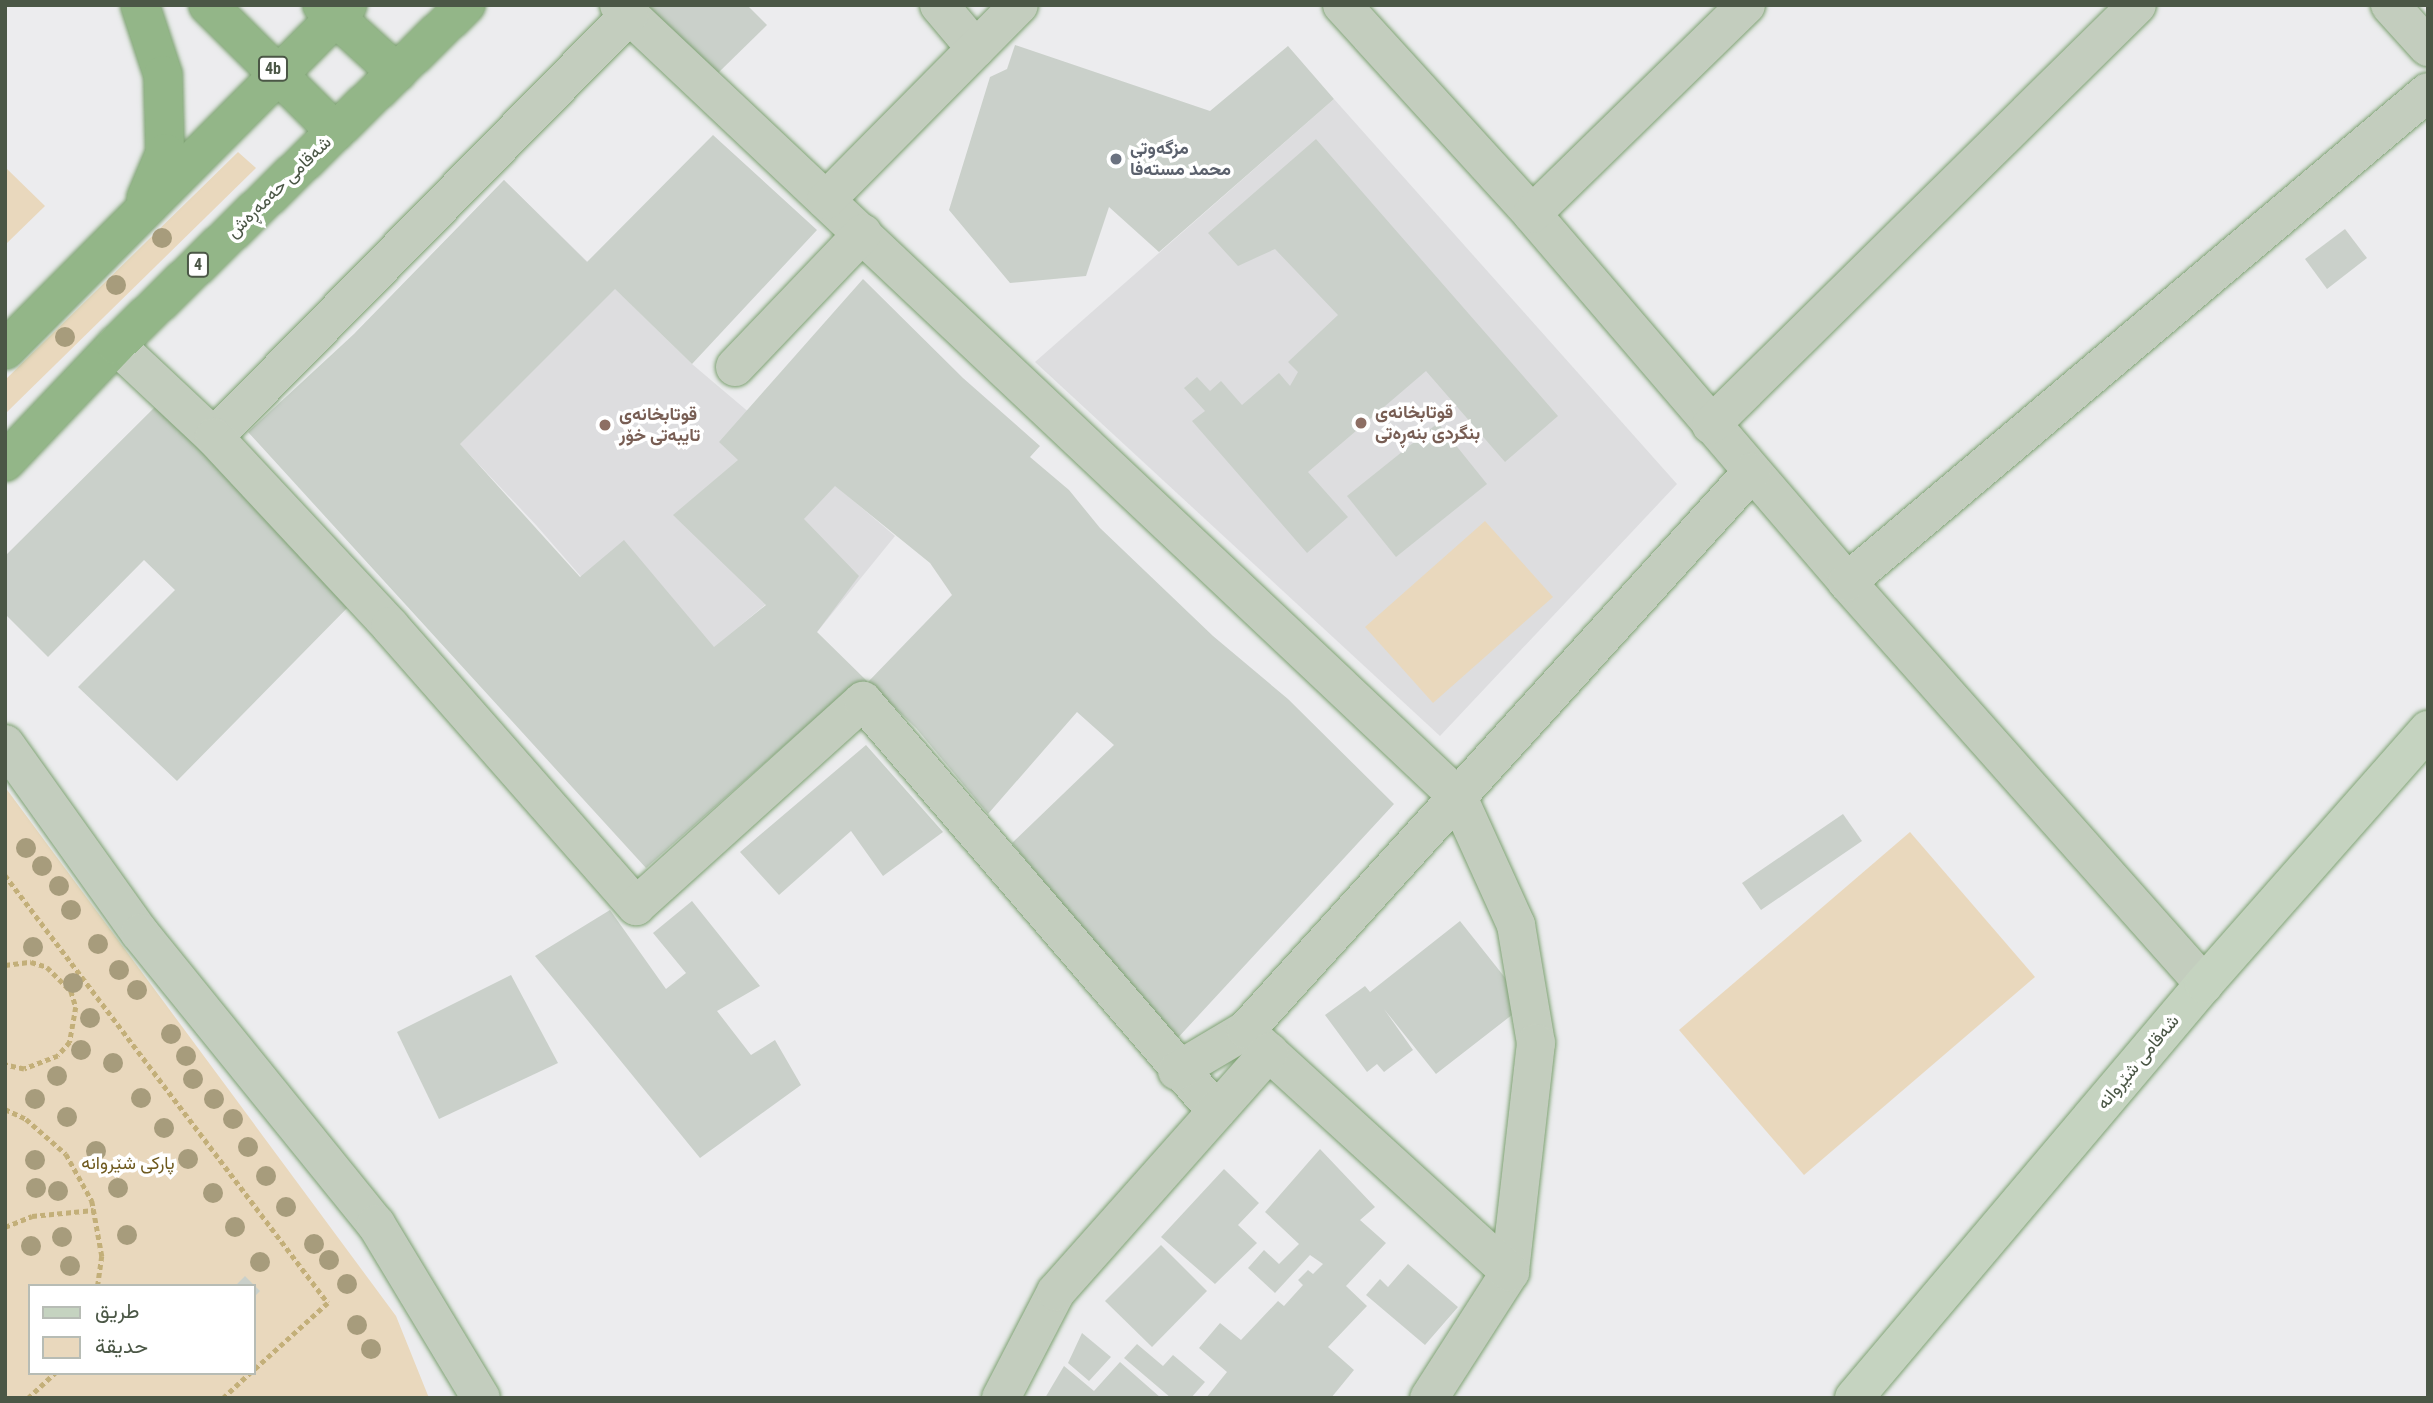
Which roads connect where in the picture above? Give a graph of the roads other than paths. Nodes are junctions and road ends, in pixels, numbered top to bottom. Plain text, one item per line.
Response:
1 (139, 5) edge
2 (208, 5) edge
3 (467, 5) edge
4 (939, 5) edge
5 (1019, 5) edge
6 (1342, 5) edge
7 (2137, 5) edge
8 (2390, 5) edge
9 (335, 10) edge
10 (624, 10) edge
11 (1729, 11) edge
12 (2428, 47) edge
13 (976, 49) junction
14 (397, 73) junction
15 (278, 75) junction
16 (2428, 92) edge
17 (336, 132) junction
18 (826, 200) junction
19 (140, 213) junction
20 (1532, 214) junction
21 (863, 233) junction
22 (116, 345) junction
23 (5, 350) edge
24 (735, 367) dead end
25 (1711, 425) junction
26 (214, 436) junction
27 (5, 462) edge
28 (1752, 472) junction
29 (1847, 582) junction
30 (2428, 730) edge
31 (5, 744) edge
32 (1458, 797) junction
33 (2204, 985) junction
34 (1257, 1041) junction
35 (1177, 1070) junction
36 (1216, 1111) junction
37 (1510, 1272) junction
38 (481, 1398) edge
39 (1001, 1398) edge
40 (1429, 1398) edge
41 (1854, 1398) edge

1 - 19 highway
2 - 15 highway, 4b
3 - 14 highway, شەقامی حەمەڕەش / 4
4 - 13 street
5 - 13 street
6 - 20 street
7 - 25 street
8 - 12 street
9 - 14 highway
9 - 15 highway
10 - 18 street
10 - 26 street
11 - 20 street
13 - 18 street
14 - 17 highway, شەقامی حەمەڕەش / 4
15 - 17 highway, 4b
15 - 19 highway
16 - 29 street
17 - 22 highway, شەقامی حەمەڕەش / 4
18 - 21 street
19 - 23 highway
20 - 25 street
21 - 24 street
21 - 32 street
22 - 26 street
22 - 27 highway, شەقامی حەمەڕەش / 4
25 - 28 street
26 - 35 street
28 - 29 street
28 - 32 street
29 - 33 street
30 - 33 street, شەقامی شێروانە
31 - 38 street
32 - 34 street
32 - 37 street
33 - 41 street, شەقامی شێروانە
34 - 35 street
34 - 36 street
34 - 37 street
35 - 36 street
36 - 39 street
37 - 40 street

